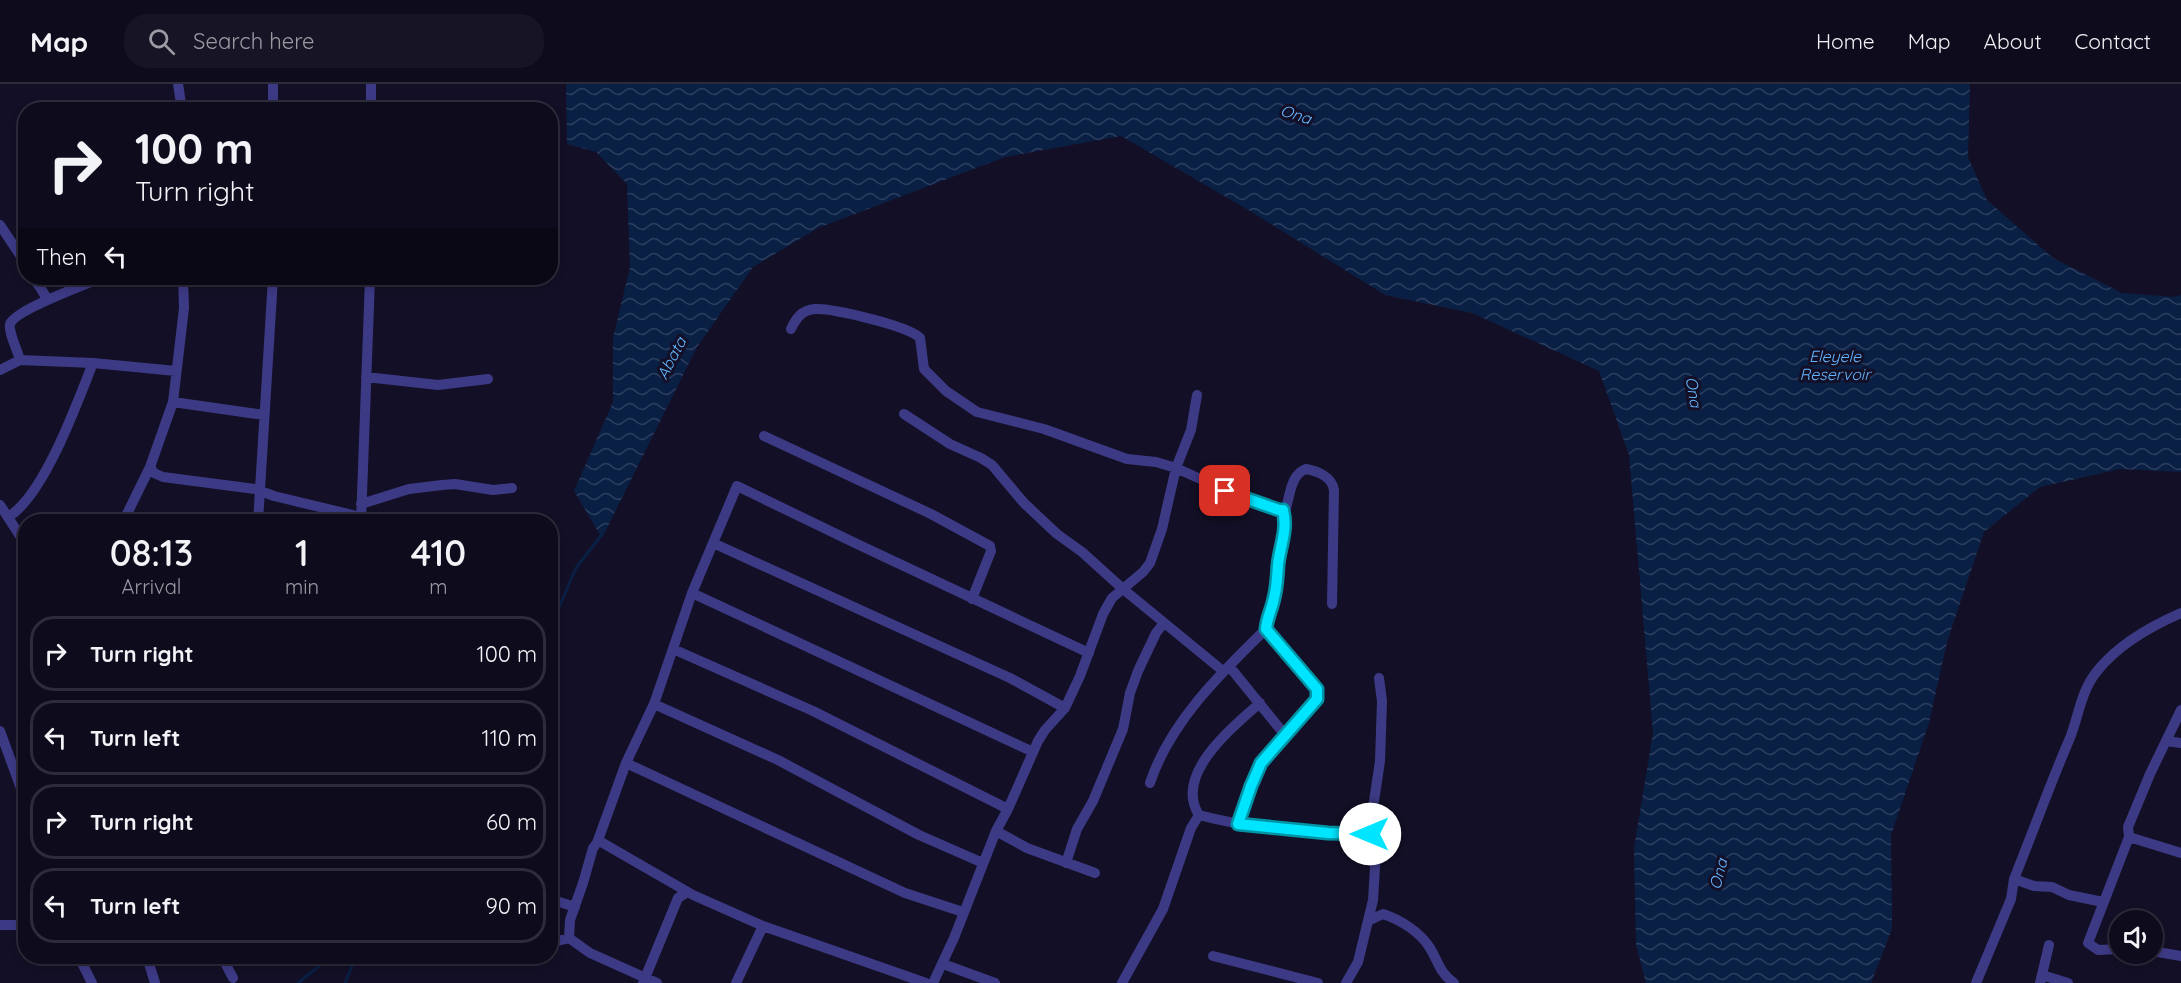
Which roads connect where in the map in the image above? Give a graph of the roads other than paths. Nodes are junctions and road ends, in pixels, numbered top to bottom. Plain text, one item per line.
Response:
1 (178, 84) edge
2 (273, 84) edge
3 (371, 84) edge
4 (181, 102) edge
5 (273, 102) edge
6 (371, 102) edge
7 (0, 225) edge
8 (18, 247) edge
9 (38, 285) edge
10 (84, 285) edge
11 (183, 285) edge
12 (273, 285) edge
13 (370, 285) edge
14 (48, 300) junction
15 (791, 329) dead end
16 (20, 360) junction
17 (93, 363) junction
18 (0, 370) edge
19 (176, 371) junction
20 (366, 377) junction
21 (488, 379) dead end
22 (1197, 395) dead end
23 (173, 402) junction
24 (904, 414) dead end
25 (264, 415) junction
26 (764, 436) dead end
27 (150, 467) junction
28 (1176, 468) junction
29 (512, 488) dead end
30 (260, 491) junction
31 (362, 504) junction
32 (0, 505) edge
33 (1283, 510) junction
34 (127, 514) edge
35 (259, 514) edge
36 (342, 514) edge
37 (361, 514) edge
38 (8, 517) junction
39 (18, 533) edge
40 (713, 543) junction
41 (1123, 590) junction
42 (692, 593) junction
43 (972, 599) junction
44 (1332, 604) dead end
45 (2181, 613) edge
46 (1164, 623) junction
47 (1266, 629) junction
48 (673, 649) junction
49 (1089, 653) junction
50 (1226, 669) junction
51 (1379, 678) dead end
52 (1260, 703) junction
53 (654, 704) junction
54 (1065, 708) junction
55 (2181, 710) edge
56 (0, 731) edge
57 (1285, 735) junction
58 (2166, 741) junction
59 (2181, 743) edge
60 (1033, 752) junction
61 (626, 763) junction
62 (18, 780) edge
63 (1150, 783) dead end
64 (1008, 809) junction
65 (1199, 815) junction
66 (1238, 824) junction
67 (996, 831) junction
68 (1370, 834) junction
69 (2129, 837) junction
70 (597, 843) junction
71 (2181, 853) edge
72 (983, 863) junction
73 (1066, 863) junction
74 (1095, 873) dead end
75 (2014, 879) junction
76 (687, 891) junction
77 (558, 902) edge
78 (2103, 902) junction
79 (575, 907) junction
80 (963, 912) junction
81 (1370, 920) junction
82 (0, 925) edge
83 (18, 925) edge
84 (763, 926) junction
85 (569, 938) junction
86 (558, 941) edge
87 (2049, 945) dead end
88 (2109, 950) edge
89 (2163, 953) edge
90 (1213, 956) dead end
91 (2181, 956) edge
92 (83, 964) edge
93 (149, 964) edge
94 (226, 964) edge
95 (943, 964) junction
96 (233, 978) dead end
97 (2041, 979) edge
98 (644, 980) edge
99 (93, 983) edge
100 (155, 983) edge
101 (657, 983) edge
102 (736, 983) edge
103 (926, 983) edge
104 (933, 983) edge
105 (995, 983) edge
106 (1122, 983) edge
107 (1318, 983) edge
108 (1346, 983) edge
109 (1454, 983) edge
110 (1976, 983) edge
111 (2068, 983) edge

1 - 4 street
2 - 5 street
3 - 6 street
7 - 8 street
9 - 14 street
10 - 14 street
11 - 19 street
12 - 25 street
13 - 20 street
14 - 16 street
15 - 28 street
16 - 17 street
16 - 18 street
17 - 19 street
17 - 38 street
19 - 23 street
20 - 21 street
20 - 31 street
22 - 28 street
23 - 25 street
23 - 27 street
24 - 41 street
25 - 30 street
26 - 43 street
27 - 30 street
27 - 34 street
28 - 33 street
28 - 41 street
29 - 31 street
30 - 35 street
30 - 36 street
31 - 37 street
32 - 38 street
33 - 44 street
33 - 47 street
38 - 39 street
40 - 42 street
40 - 43 street
40 - 54 street
41 - 46 street
41 - 49 street
42 - 48 street
42 - 60 street
43 - 49 street
45 - 75 street
46 - 50 street
46 - 73 street
47 - 50 street
47 - 57 street
48 - 53 street
48 - 64 street
49 - 54 street
50 - 52 street
50 - 63 street
51 - 68 street
52 - 57 street
52 - 65 street
53 - 61 street
53 - 72 street
54 - 60 street
55 - 58 street
56 - 62 street
57 - 66 street
58 - 59 street
58 - 69 street
60 - 64 street
61 - 70 street
61 - 80 street
64 - 67 street
65 - 66 street
65 - 106 street
66 - 68 street
67 - 72 street
67 - 73 street
68 - 81 street
69 - 71 street
69 - 78 street
70 - 76 street
70 - 79 street
72 - 80 street
73 - 74 street
75 - 78 street
75 - 110 street
76 - 84 street
76 - 98 street
77 - 79 street
78 - 88 street
79 - 85 street
80 - 95 street
81 - 108 street
81 - 109 street
82 - 83 street
84 - 102 street
84 - 103 street
85 - 86 street
85 - 98 street
87 - 97 street
89 - 91 street
90 - 107 street
92 - 99 street
93 - 100 street
94 - 96 street
95 - 104 street
95 - 105 street
97 - 111 street
98 - 101 street

